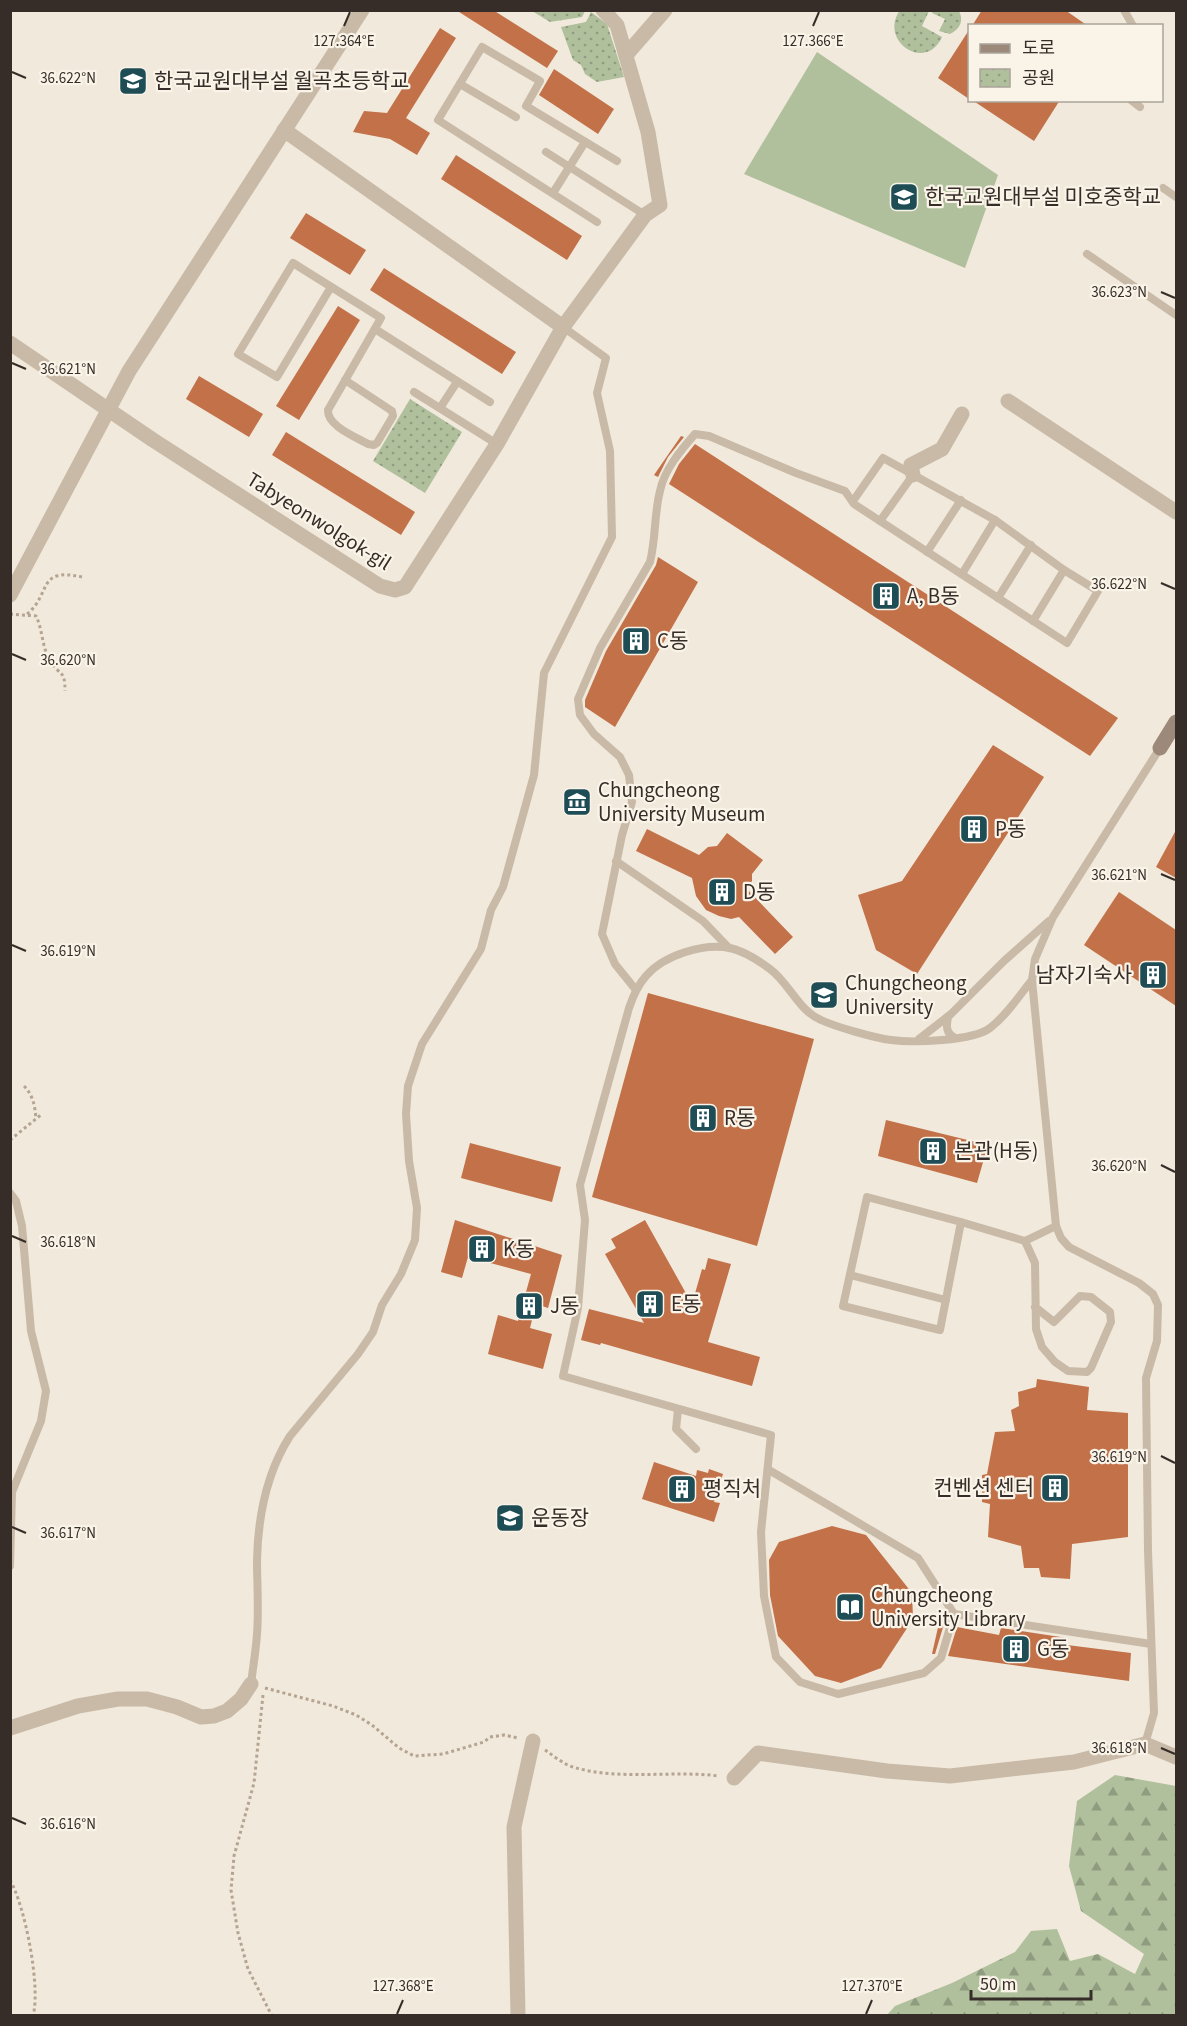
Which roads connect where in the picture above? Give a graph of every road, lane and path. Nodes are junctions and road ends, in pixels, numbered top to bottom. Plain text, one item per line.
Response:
1 (362, 10) edge
2 (665, 10) edge
3 (1124, 10) edge
4 (606, 11) edge
5 (1132, 24) edge
6 (626, 55) junction
7 (460, 84) junction
8 (1134, 102) edge
9 (1140, 107) dead end
10 (516, 117) dead end
11 (284, 130) junction
12 (585, 142) junction
13 (546, 152) dead end
14 (617, 161) dead end
15 (569, 167) junction
16 (1163, 188) dead end
17 (553, 193) junction
18 (1176, 197) edge
19 (645, 215) junction
20 (597, 222) dead end
21 (1087, 254) dead end
22 (331, 287) junction
23 (1176, 315) edge
24 (563, 327) junction
25 (375, 329) junction
26 (10, 344) edge
27 (345, 380) junction
28 (457, 381) junction
29 (414, 392) dead end
30 (1008, 401) dead end
31 (490, 402) dead end
32 (440, 408) junction
33 (108, 411) junction
34 (962, 414) dead end
35 (497, 444) junction
36 (913, 475) junction
37 (962, 500) junction
38 (853, 501) junction
39 (1176, 512) edge
40 (995, 520) junction
41 (880, 521) junction
42 (1031, 545) junction
43 (927, 552) junction
44 (1064, 570) junction
45 (962, 574) junction
46 (82, 577) dead end
47 (10, 595) edge
48 (998, 598) junction
49 (10, 614) edge
50 (27, 614) junction
51 (1033, 621) junction
52 (65, 691) dead end
53 (1176, 722) edge
54 (1160, 748) joint
55 (616, 861) junction
56 (1053, 917) junction
57 (729, 948) junction
58 (1032, 980) junction
59 (636, 990) junction
60 (948, 1017) junction
61 (955, 1038) junction
62 (916, 1041) junction
63 (24, 1086) dead end
64 (42, 1114) dead end
65 (36, 1119) junction
66 (10, 1140) edge
67 (10, 1193) edge
68 (961, 1222) junction
69 (1056, 1226) junction
70 (1025, 1241) junction
71 (850, 1275) junction
72 (946, 1300) junction
73 (1035, 1306) junction
74 (678, 1409) junction
75 (696, 1449) dead end
76 (768, 1470) junction
77 (10, 1566) edge
78 (954, 1614) junction
79 (1152, 1644) junction
80 (257, 1686) junction
81 (10, 1728) edge
82 (533, 1741) junction
83 (1145, 1744) junction
84 (1176, 1757) edge
85 (734, 1778) joint
86 (10, 1880) edge
87 (33, 2016) edge
88 (272, 2016) edge
89 (518, 2016) edge

1 - 11 street
2 - 6 street
3 - 5 lane
4 - 6 street
6 - 19 street, Tabyeonwolgok-gil
7 - 10 lane
7 - 12 lane
7 - 17 lane
8 - 9 lane
11 - 24 street
11 - 33 street
12 - 14 lane
12 - 15 lane
13 - 15 lane
15 - 17 lane
15 - 19 lane
16 - 18 lane
17 - 20 lane
19 - 24 street, Tabyeonwolgok-gil
21 - 23 lane
22 - 22 lane
22 - 25 lane
24 - 35 street, Tabyeonwolgok-gil
24 - 80 lane
25 - 27 lane
25 - 28 lane
26 - 33 street, Tabyeonwolgok-gil
27 - 27 lane
28 - 31 lane
28 - 32 lane
29 - 32 lane
30 - 39 street
32 - 35 lane
33 - 35 street, Tabyeonwolgok-gil
33 - 47 street
34 - 36 street
36 - 37 lane
36 - 38 lane
36 - 41 lane
37 - 40 lane
37 - 43 lane
38 - 41 lane
38 - 55 lane
40 - 42 lane
40 - 45 lane
41 - 43 lane
42 - 44 lane
42 - 48 lane
43 - 45 lane
44 - 51 lane
44 - 51 lane
45 - 48 lane
46 - 50 path
48 - 51 lane
49 - 50 path
50 - 52 path
53 - 54 street
54 - 56 lane
55 - 57 lane
55 - 59 lane
56 - 58 lane
56 - 60 lane
57 - 59 lane
57 - 62 lane
58 - 61 lane
58 - 69 lane
59 - 74 lane
60 - 61 lane
60 - 62 lane
61 - 62 lane
63 - 65 path
64 - 65 path
65 - 66 path
67 - 77 lane
68 - 70 lane
68 - 71 lane
68 - 72 lane
69 - 70 lane
69 - 79 lane
70 - 73 lane
71 - 72 lane
71 - 72 lane
73 - 73 lane
74 - 75 lane
74 - 76 lane
76 - 78 lane
76 - 78 lane
78 - 79 lane
79 - 83 lane
80 - 81 street
80 - 82 path
80 - 88 path
82 - 85 path
82 - 89 street
83 - 84 street
83 - 85 street
86 - 87 path

